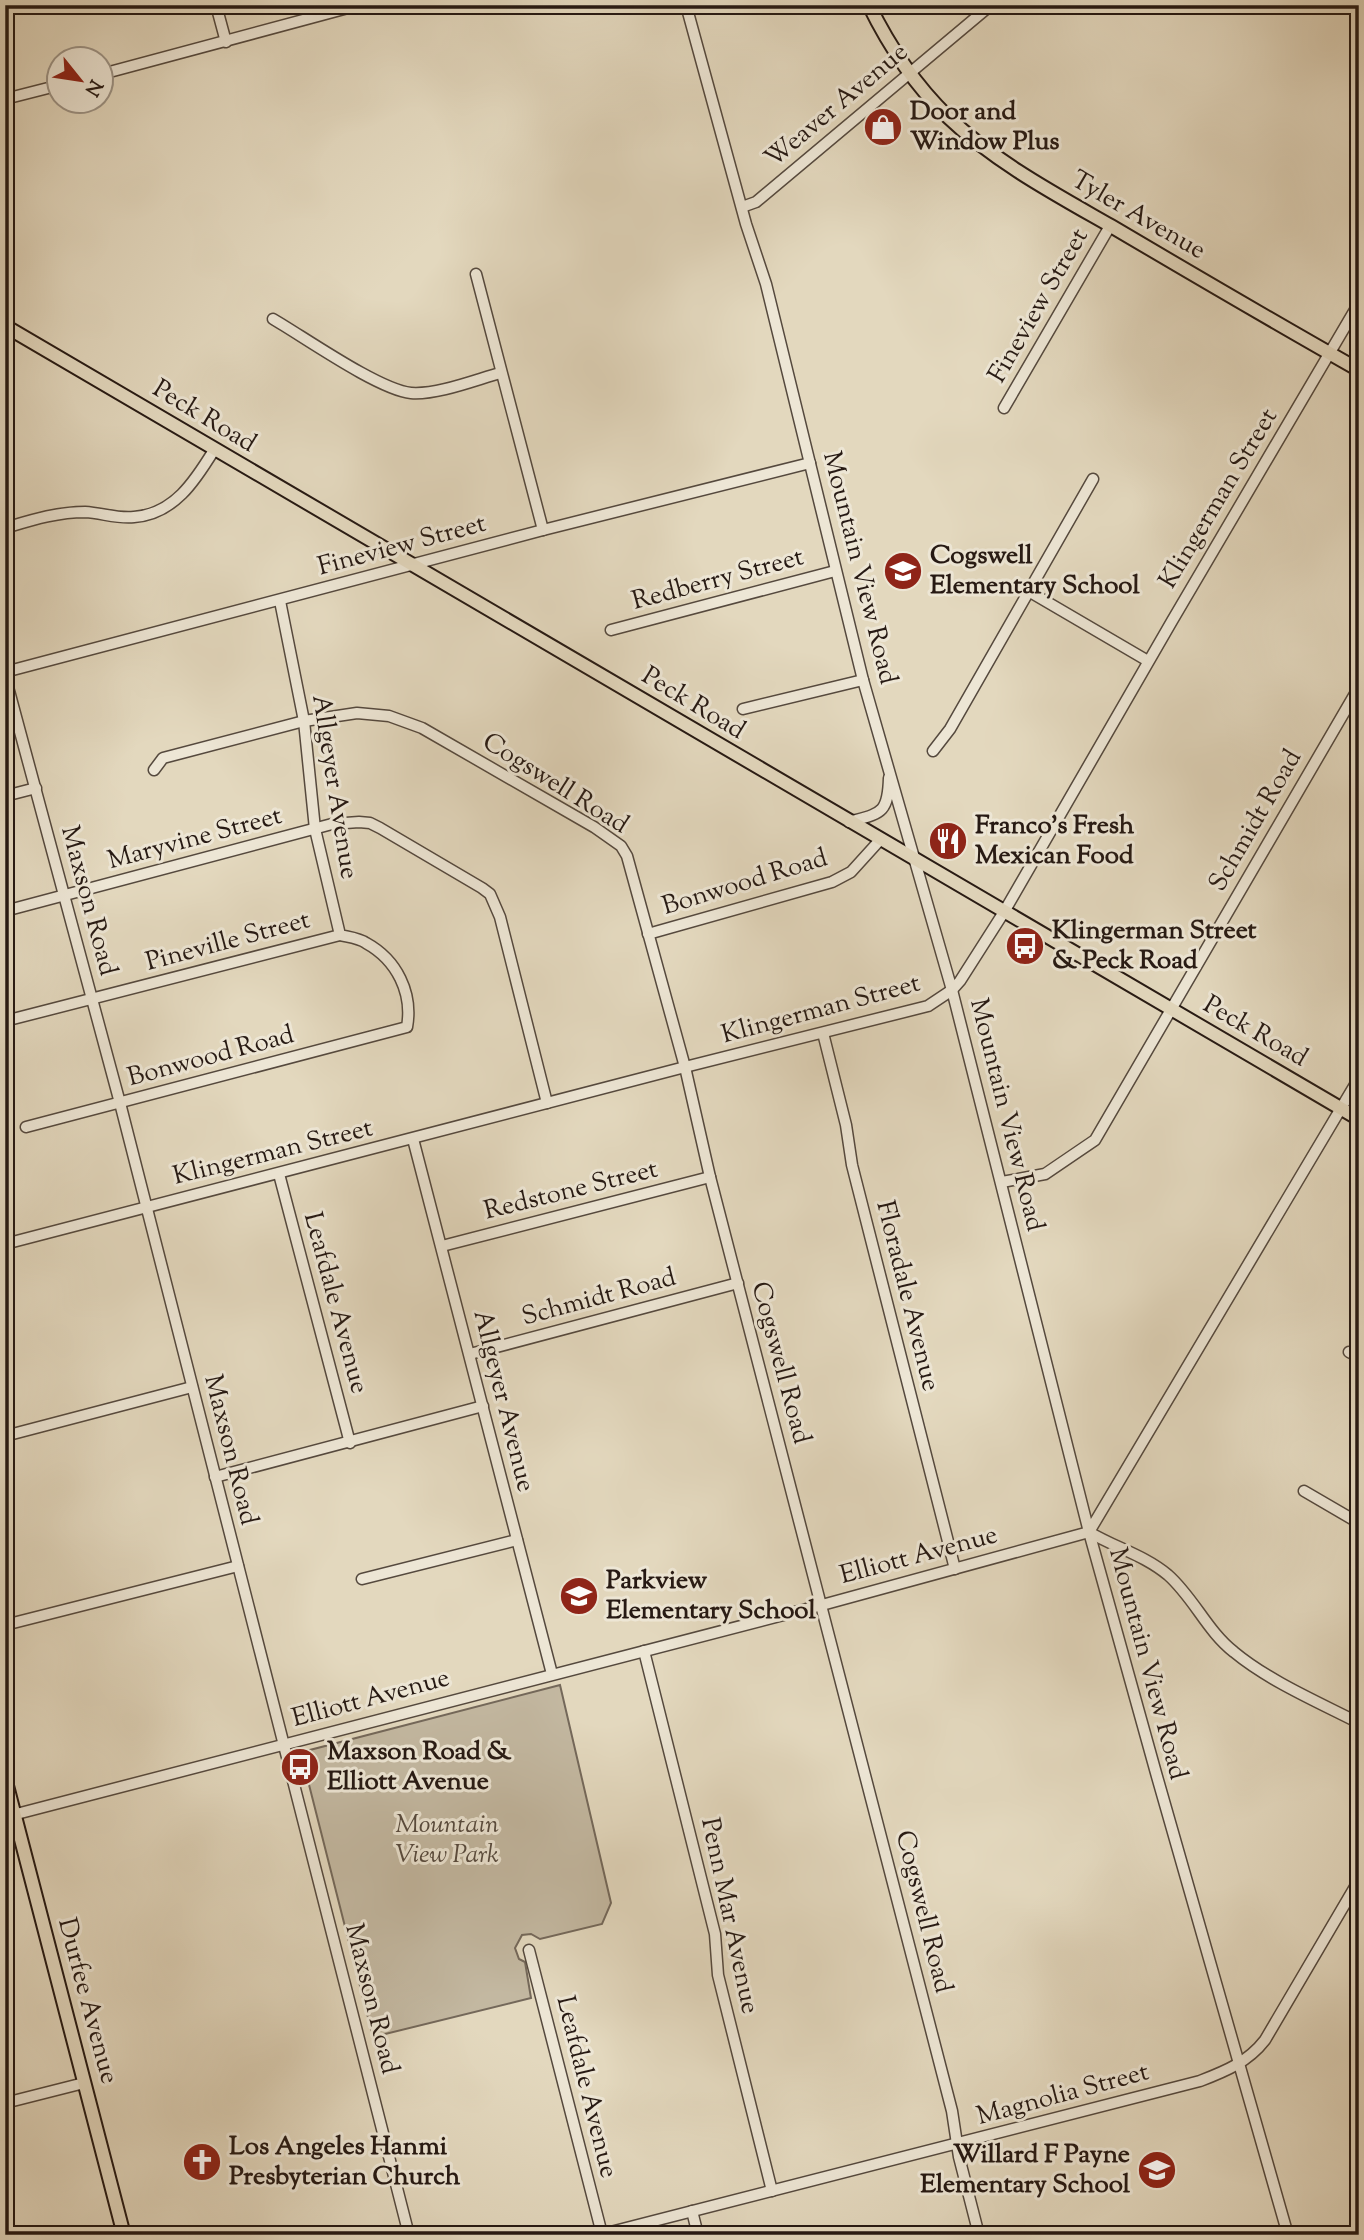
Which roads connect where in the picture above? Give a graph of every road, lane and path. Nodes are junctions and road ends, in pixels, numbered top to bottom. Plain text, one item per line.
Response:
1 (216, 5) edge
2 (359, 5) edge
3 (686, 5) edge
4 (869, 5) edge
5 (990, 5) edge
6 (226, 42) junction
7 (116, 70) edge
8 (909, 72) junction
9 (46, 89) edge
10 (5, 99) edge
11 (742, 207) junction
12 (1110, 226) junction
13 (476, 274) dead end
14 (1359, 303) edge
15 (273, 319) dead end
16 (5, 326) edge
17 (1329, 353) junction
18 (1359, 370) edge
19 (500, 373) junction
20 (1004, 408) dead end
21 (214, 450) junction
22 (810, 463) junction
23 (1093, 479) dead end
24 (5, 528) edge
25 (543, 530) junction
26 (411, 565) junction
27 (835, 570) junction
28 (1030, 592) junction
29 (280, 601) junction
30 (611, 630) dead end
31 (1148, 661) junction
32 (5, 674) edge
33 (863, 680) junction
34 (1359, 687) edge
35 (743, 709) dead end
36 (304, 721) junction
37 (933, 751) dead end
38 (888, 767) junction
39 (154, 771) dead end
40 (36, 788) junction
41 (5, 796) edge
42 (849, 822) junction
43 (315, 829) junction
44 (880, 840) junction
45 (915, 860) junction
46 (65, 895) junction
47 (5, 911) edge
48 (1004, 912) junction
49 (648, 933) junction
50 (340, 935) junction
51 (952, 990) junction
52 (93, 999) junction
53 (1170, 1009) junction
54 (5, 1021) edge
55 (824, 1033) junction
56 (685, 1067) junction
57 (1359, 1078) edge
58 (120, 1103) junction
59 (547, 1103) junction
60 (1341, 1109) junction
61 (1359, 1119) edge
62 (26, 1127) dead end
63 (413, 1139) junction
64 (279, 1174) junction
65 (710, 1177) junction
66 (1002, 1182) junction
67 (145, 1208) junction
68 (5, 1244) edge
69 (442, 1246) junction
70 (738, 1283) junction
71 (470, 1354) junction
72 (192, 1387) junction
73 (483, 1406) junction
74 (5, 1436) edge
75 (350, 1443) junction
76 (215, 1477) junction
77 (1304, 1491) dead end
78 (1359, 1523) edge
79 (1089, 1532) junction
80 (517, 1540) junction
81 (238, 1566) junction
82 (956, 1569) junction
83 (362, 1579) dead end
84 (822, 1605) junction
85 (5, 1625) edge
86 (644, 1651) junction
87 (552, 1674) junction
88 (1359, 1723) edge
89 (283, 1744) junction
90 (5, 1778) edge
91 (10, 1816) edge
92 (1359, 1880) edge
93 (529, 1951) dead end
94 (1238, 2065) junction
95 (84, 2082) junction
96 (5, 2103) edge
97 (957, 2144) junction
98 (772, 2191) junction
99 (692, 2211) junction
100 (600, 2234) edge
101 (124, 2235) edge
102 (410, 2235) edge
103 (698, 2235) edge
104 (979, 2235) edge
105 (1288, 2235) edge

1 - 6 street
2 - 6 street
3 - 11 street, Mountain View Road
4 - 8 main road, Tyler Avenue
5 - 8 street, Weaver Avenue
6 - 7 street
8 - 11 street, Weaver Avenue
8 - 12 main road, Tyler Avenue
9 - 10 street
11 - 22 street, Mountain View Road
12 - 17 main road, Tyler Avenue
12 - 20 street, Fineview Street
13 - 19 street
14 - 17 street, Klingerman Street
15 - 19 street
16 - 21 main road, Peck Road
17 - 18 main road, Tyler Avenue
17 - 31 street, Klingerman Street
19 - 25 street
21 - 24 street
21 - 26 main road, Peck Road
22 - 25 street, Fineview Street
22 - 27 street, Mountain View Road
23 - 28 street
25 - 26 street, Fineview Street
26 - 29 street, Fineview Street
26 - 42 main road, Peck Road
27 - 30 street, Redberry Street
27 - 33 street, Mountain View Road
28 - 31 street
28 - 37 street
29 - 32 street, Fineview Street
29 - 36 street, Allgeyer Avenue
31 - 48 street, Klingerman Street
32 - 40 street, Maxson Road
33 - 35 street
33 - 38 street, Mountain View Road
34 - 53 street, Schmidt Road
36 - 39 street
36 - 43 street, Allgeyer Avenue
36 - 49 street, Cogswell Road
38 - 42 street
38 - 45 street, Mountain View Road
40 - 41 street
40 - 46 street, Maxson Road
42 - 44 main road, Peck Road
43 - 46 street, Maryvine Street
43 - 50 street, Allgeyer Avenue
43 - 59 street
44 - 45 main road, Peck Road
44 - 49 street, Bonwood Road
45 - 48 main road, Peck Road
45 - 51 street, Mountain View Road
46 - 47 street, Maryvine Street
46 - 52 street, Maxson Road
48 - 51 street, Klingerman Street
48 - 53 main road, Peck Road
49 - 56 street, Cogswell Road
50 - 52 street, Pineville Street
50 - 58 street, Bonwood Road
51 - 55 street, Klingerman Street
51 - 66 street, Mountain View Road
52 - 54 street, Pineville Street
52 - 58 street, Maxson Road
53 - 60 main road, Peck Road
53 - 66 street, Schmidt Road
55 - 56 street, Klingerman Street
55 - 82 street, Floradale Avenue
56 - 59 street, Klingerman Street
56 - 65 street, Cogswell Road
57 - 60 street
58 - 62 street, Bonwood Road
58 - 67 street, Maxson Road
59 - 63 street, Klingerman Street
60 - 61 main road, Peck Road
60 - 79 street
63 - 64 street, Klingerman Street
63 - 69 street, Allgeyer Avenue
64 - 67 street, Klingerman Street
64 - 75 street, Leafdale Avenue
65 - 69 street, Redstone Street
65 - 70 street, Cogswell Road
66 - 79 street, Mountain View Road
67 - 68 street, Klingerman Street
67 - 72 street, Maxson Road
69 - 71 street, Allgeyer Avenue
70 - 71 street, Schmidt Road
70 - 84 street, Cogswell Road
71 - 73 street, Allgeyer Avenue
72 - 74 street
72 - 76 street, Maxson Road
73 - 75 street
73 - 80 street, Allgeyer Avenue
75 - 76 street
76 - 81 street, Maxson Road
77 - 78 street
79 - 82 street, Elliott Avenue
79 - 88 street
79 - 94 street, Mountain View Road
80 - 83 street
80 - 87 street, Allgeyer Avenue
81 - 85 street
81 - 89 street, Maxson Road
82 - 84 street, Elliott Avenue
84 - 86 street, Elliott Avenue
84 - 97 street, Cogswell Road
86 - 87 street, Elliott Avenue
86 - 98 street, Penn Mar Avenue
87 - 89 street, Elliott Avenue
89 - 91 street, Elliott Avenue
89 - 102 street, Maxson Road
90 - 91 main road, Durfee Avenue
91 - 95 main road, Durfee Avenue
92 - 94 street, Magnolia Street
93 - 100 street, Leafdale Avenue
94 - 97 street, Magnolia Street
94 - 105 street, Mountain View Road
95 - 96 street
95 - 101 main road, Durfee Avenue
97 - 98 street, Magnolia Street
97 - 104 street, Cogswell Road
98 - 99 street, Magnolia Street
99 - 100 street, Magnolia Street
99 - 103 street

